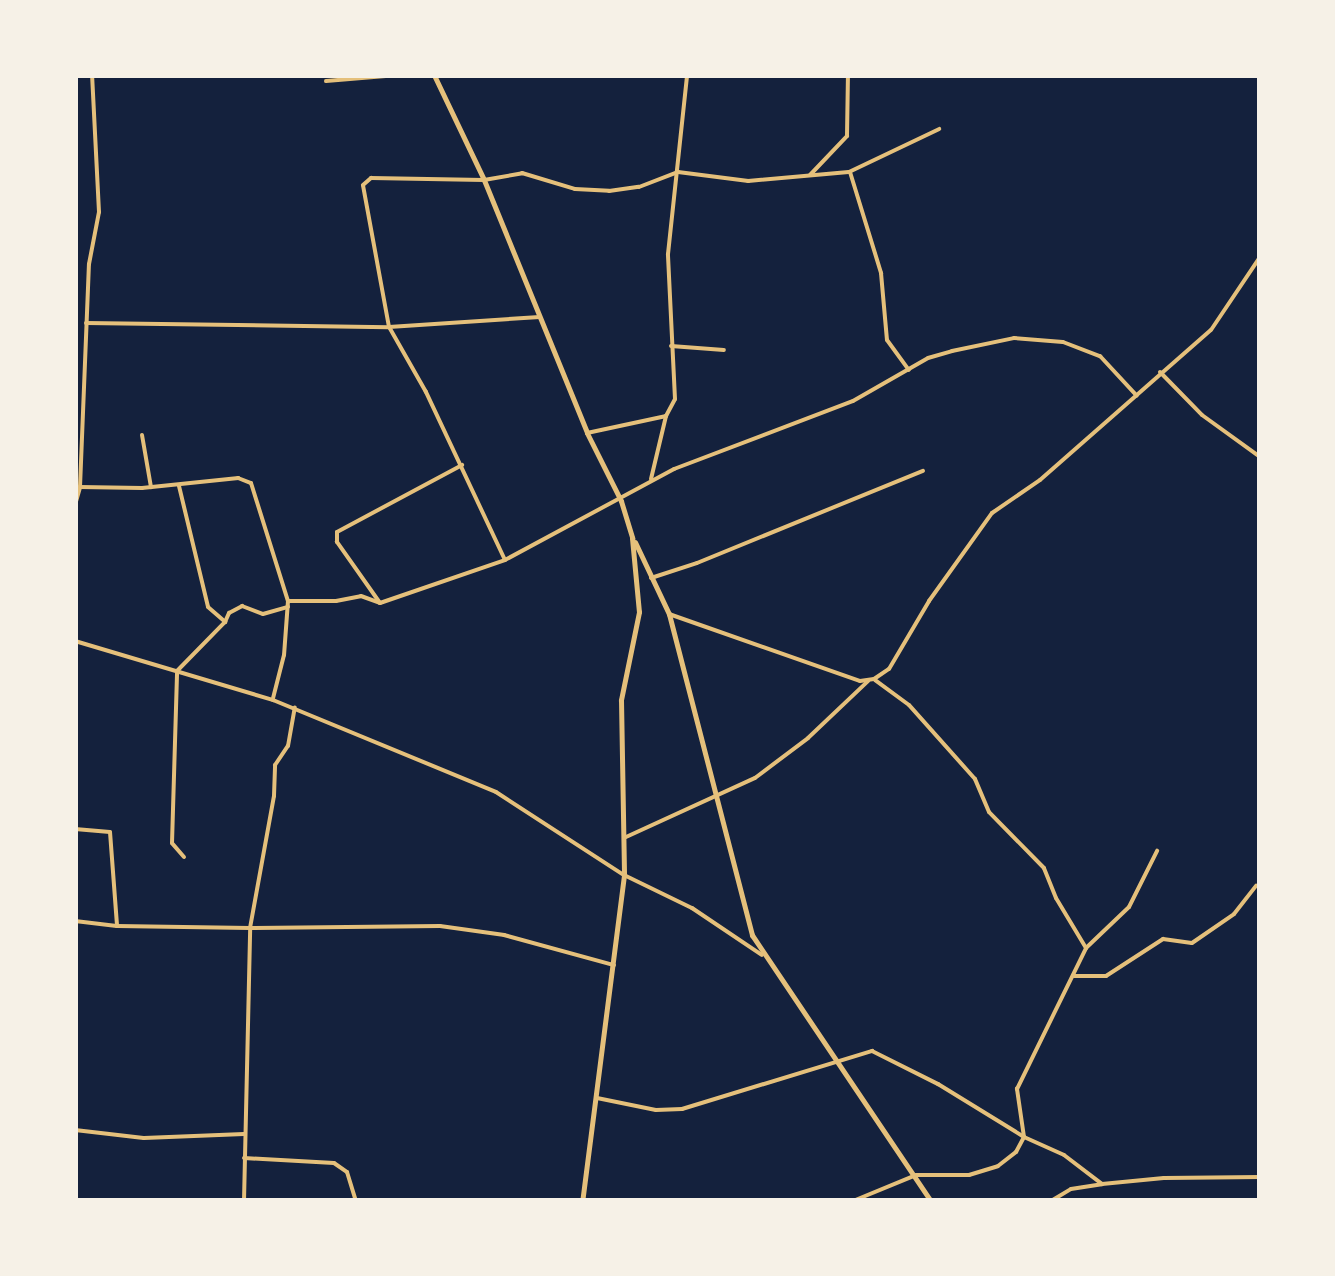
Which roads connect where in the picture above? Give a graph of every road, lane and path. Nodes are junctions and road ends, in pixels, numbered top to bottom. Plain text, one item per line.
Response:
1 (92, 75) edge
2 (398, 75) edge
3 (434, 75) edge
4 (687, 75) edge
5 (848, 75) edge
6 (326, 81) dead end
7 (939, 128) dead end
8 (678, 172) junction
9 (850, 172) junction
10 (810, 175) junction
11 (484, 180) junction
12 (1260, 256) edge
13 (540, 318) junction
14 (86, 324) junction
15 (389, 327) junction
16 (75, 343) edge
17 (86, 343) junction
18 (671, 346) junction
19 (724, 350) dead end
20 (910, 370) junction
21 (1160, 372) junction
22 (1137, 396) junction
23 (666, 416) junction
24 (587, 432) junction
25 (142, 435) dead end
26 (1260, 457) edge
27 (462, 465) junction
28 (923, 472) dead end
29 (650, 481) junction
30 (179, 484) junction
31 (80, 487) junction
32 (151, 487) junction
33 (621, 501) junction
34 (75, 504) edge
35 (632, 538) junction
36 (505, 560) junction
37 (651, 578) junction
38 (380, 603) junction
39 (288, 604) junction
40 (669, 614) junction
41 (224, 622) junction
42 (75, 641) edge
43 (177, 670) junction
44 (871, 680) junction
45 (273, 700) junction
46 (295, 708) junction
47 (713, 794) junction
48 (75, 829) edge
49 (626, 837) junction
50 (1157, 852) dead end
51 (184, 857) dead end
52 (624, 876) junction
53 (1256, 886) dead end
54 (75, 921) edge
55 (117, 926) junction
56 (250, 928) junction
57 (1086, 948) junction
58 (762, 954) junction
59 (614, 965) junction
60 (1074, 976) junction
61 (834, 1060) junction
62 (597, 1098) junction
63 (75, 1130) edge
64 (245, 1134) junction
65 (1024, 1138) junction
66 (244, 1158) junction
67 (916, 1175) junction
68 (1260, 1177) edge
69 (1102, 1184) junction
70 (244, 1201) edge
71 (356, 1201) edge
72 (582, 1201) edge
73 (853, 1201) edge
74 (931, 1201) edge
75 (1051, 1201) edge

1 - 14 street
2 - 6 street
3 - 11 street
4 - 8 street
5 - 10 street
7 - 9 street
8 - 10 street
8 - 11 street
8 - 18 street
9 - 10 street
9 - 20 street
11 - 13 street
11 - 15 street
12 - 21 street
13 - 15 street
13 - 24 street
14 - 15 street
14 - 17 street
15 - 27 street
16 - 17 street
17 - 31 street
18 - 19 street
18 - 23 street
20 - 22 street
20 - 29 street
21 - 22 street
21 - 26 street
22 - 44 street
23 - 24 street
23 - 29 street
24 - 33 street
25 - 32 street
27 - 36 street
27 - 38 street
28 - 37 street
29 - 33 street
30 - 32 street
30 - 39 street
30 - 41 street
31 - 32 street
31 - 34 street
33 - 35 street
33 - 36 street
35 - 37 street
35 - 49 street
36 - 38 street
37 - 40 street
38 - 39 street
39 - 41 street
39 - 45 street
40 - 44 street
40 - 47 street
41 - 43 street
42 - 43 street
43 - 45 street
43 - 51 street
44 - 47 street
44 - 57 street
45 - 46 street
46 - 52 street
46 - 56 street
47 - 49 street
47 - 58 street
48 - 55 street
49 - 52 street
50 - 57 street
52 - 58 street
52 - 59 street
53 - 60 street
54 - 55 street
55 - 56 street
56 - 59 street
56 - 64 street
57 - 60 street
58 - 61 street
59 - 62 street
60 - 65 street
61 - 62 street
61 - 65 street
61 - 67 street
62 - 72 street
63 - 64 street
64 - 66 street
65 - 67 street
65 - 69 street
66 - 70 street
66 - 71 street
67 - 73 street
67 - 74 street
68 - 69 street
69 - 75 street

